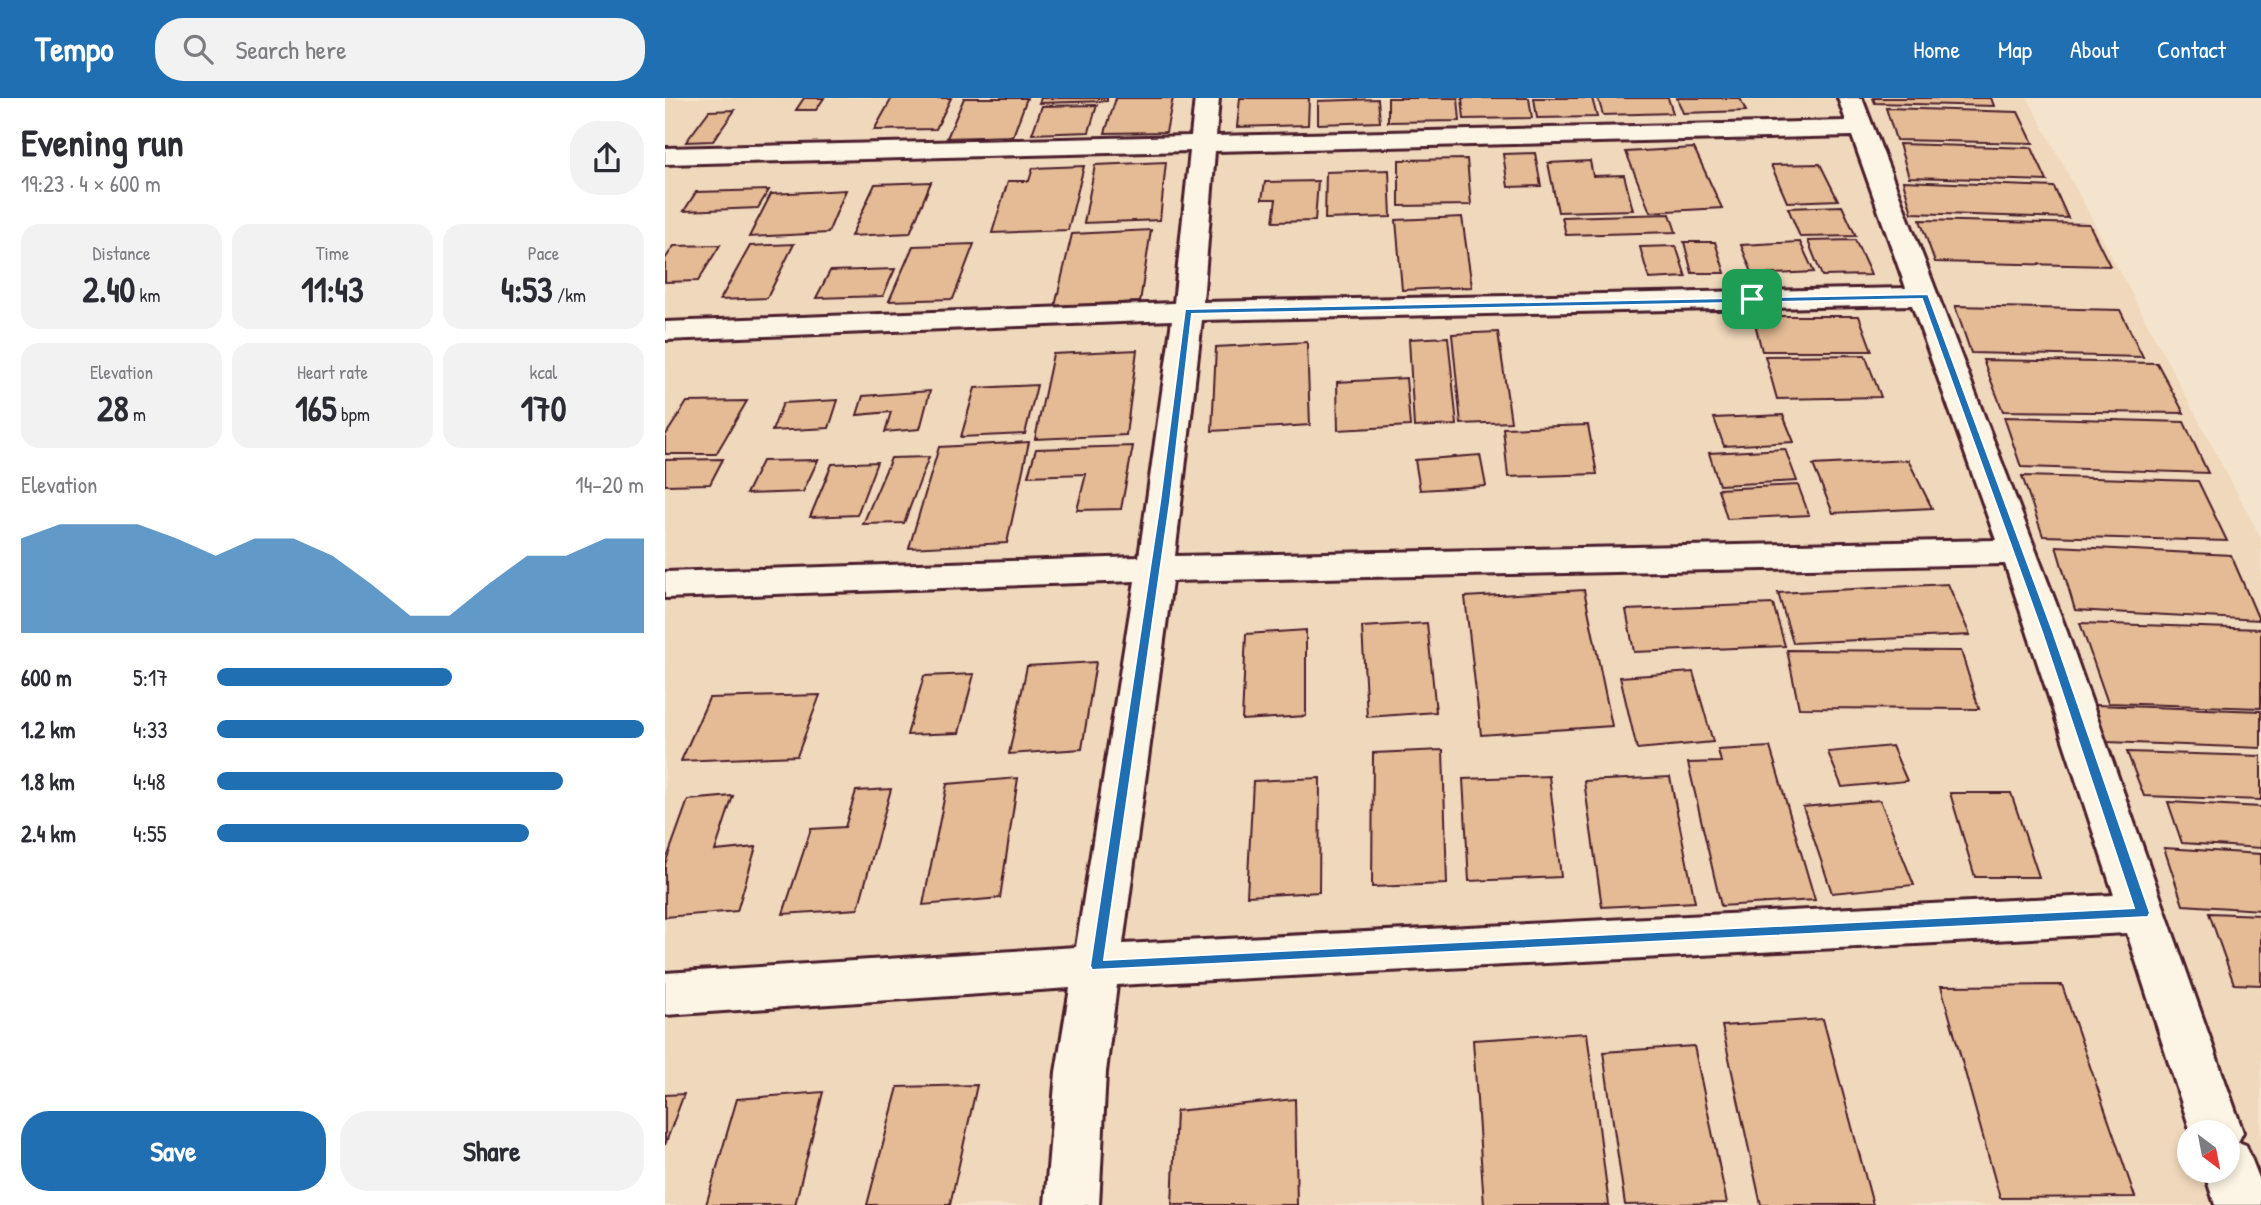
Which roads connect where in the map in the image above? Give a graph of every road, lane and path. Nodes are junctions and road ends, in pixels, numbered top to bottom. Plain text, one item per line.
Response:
1 (1207, 98) edge
2 (1850, 98) edge
3 (1858, 128) junction
4 (1203, 143) junction
5 (665, 156) edge
6 (1925, 296) junction
7 (1188, 311) junction
8 (665, 331) edge
9 (2018, 552) junction
10 (1155, 569) junction
11 (665, 585) edge
12 (2143, 913) junction
13 (1097, 966) junction
14 (665, 994) edge
15 (2213, 1120) edge
16 (2235, 1183) edge
17 (1072, 1205) edge
18 (2242, 1205) edge

1 - 4 lane
2 - 3 lane
3 - 4 lane
3 - 6 lane
4 - 5 lane
4 - 7 lane
6 - 7 lane
6 - 9 lane
7 - 8 lane
7 - 10 lane
9 - 10 lane
9 - 12 lane
10 - 11 lane
10 - 13 lane
12 - 13 lane
12 - 15 lane
13 - 14 lane
13 - 17 lane
16 - 18 lane

